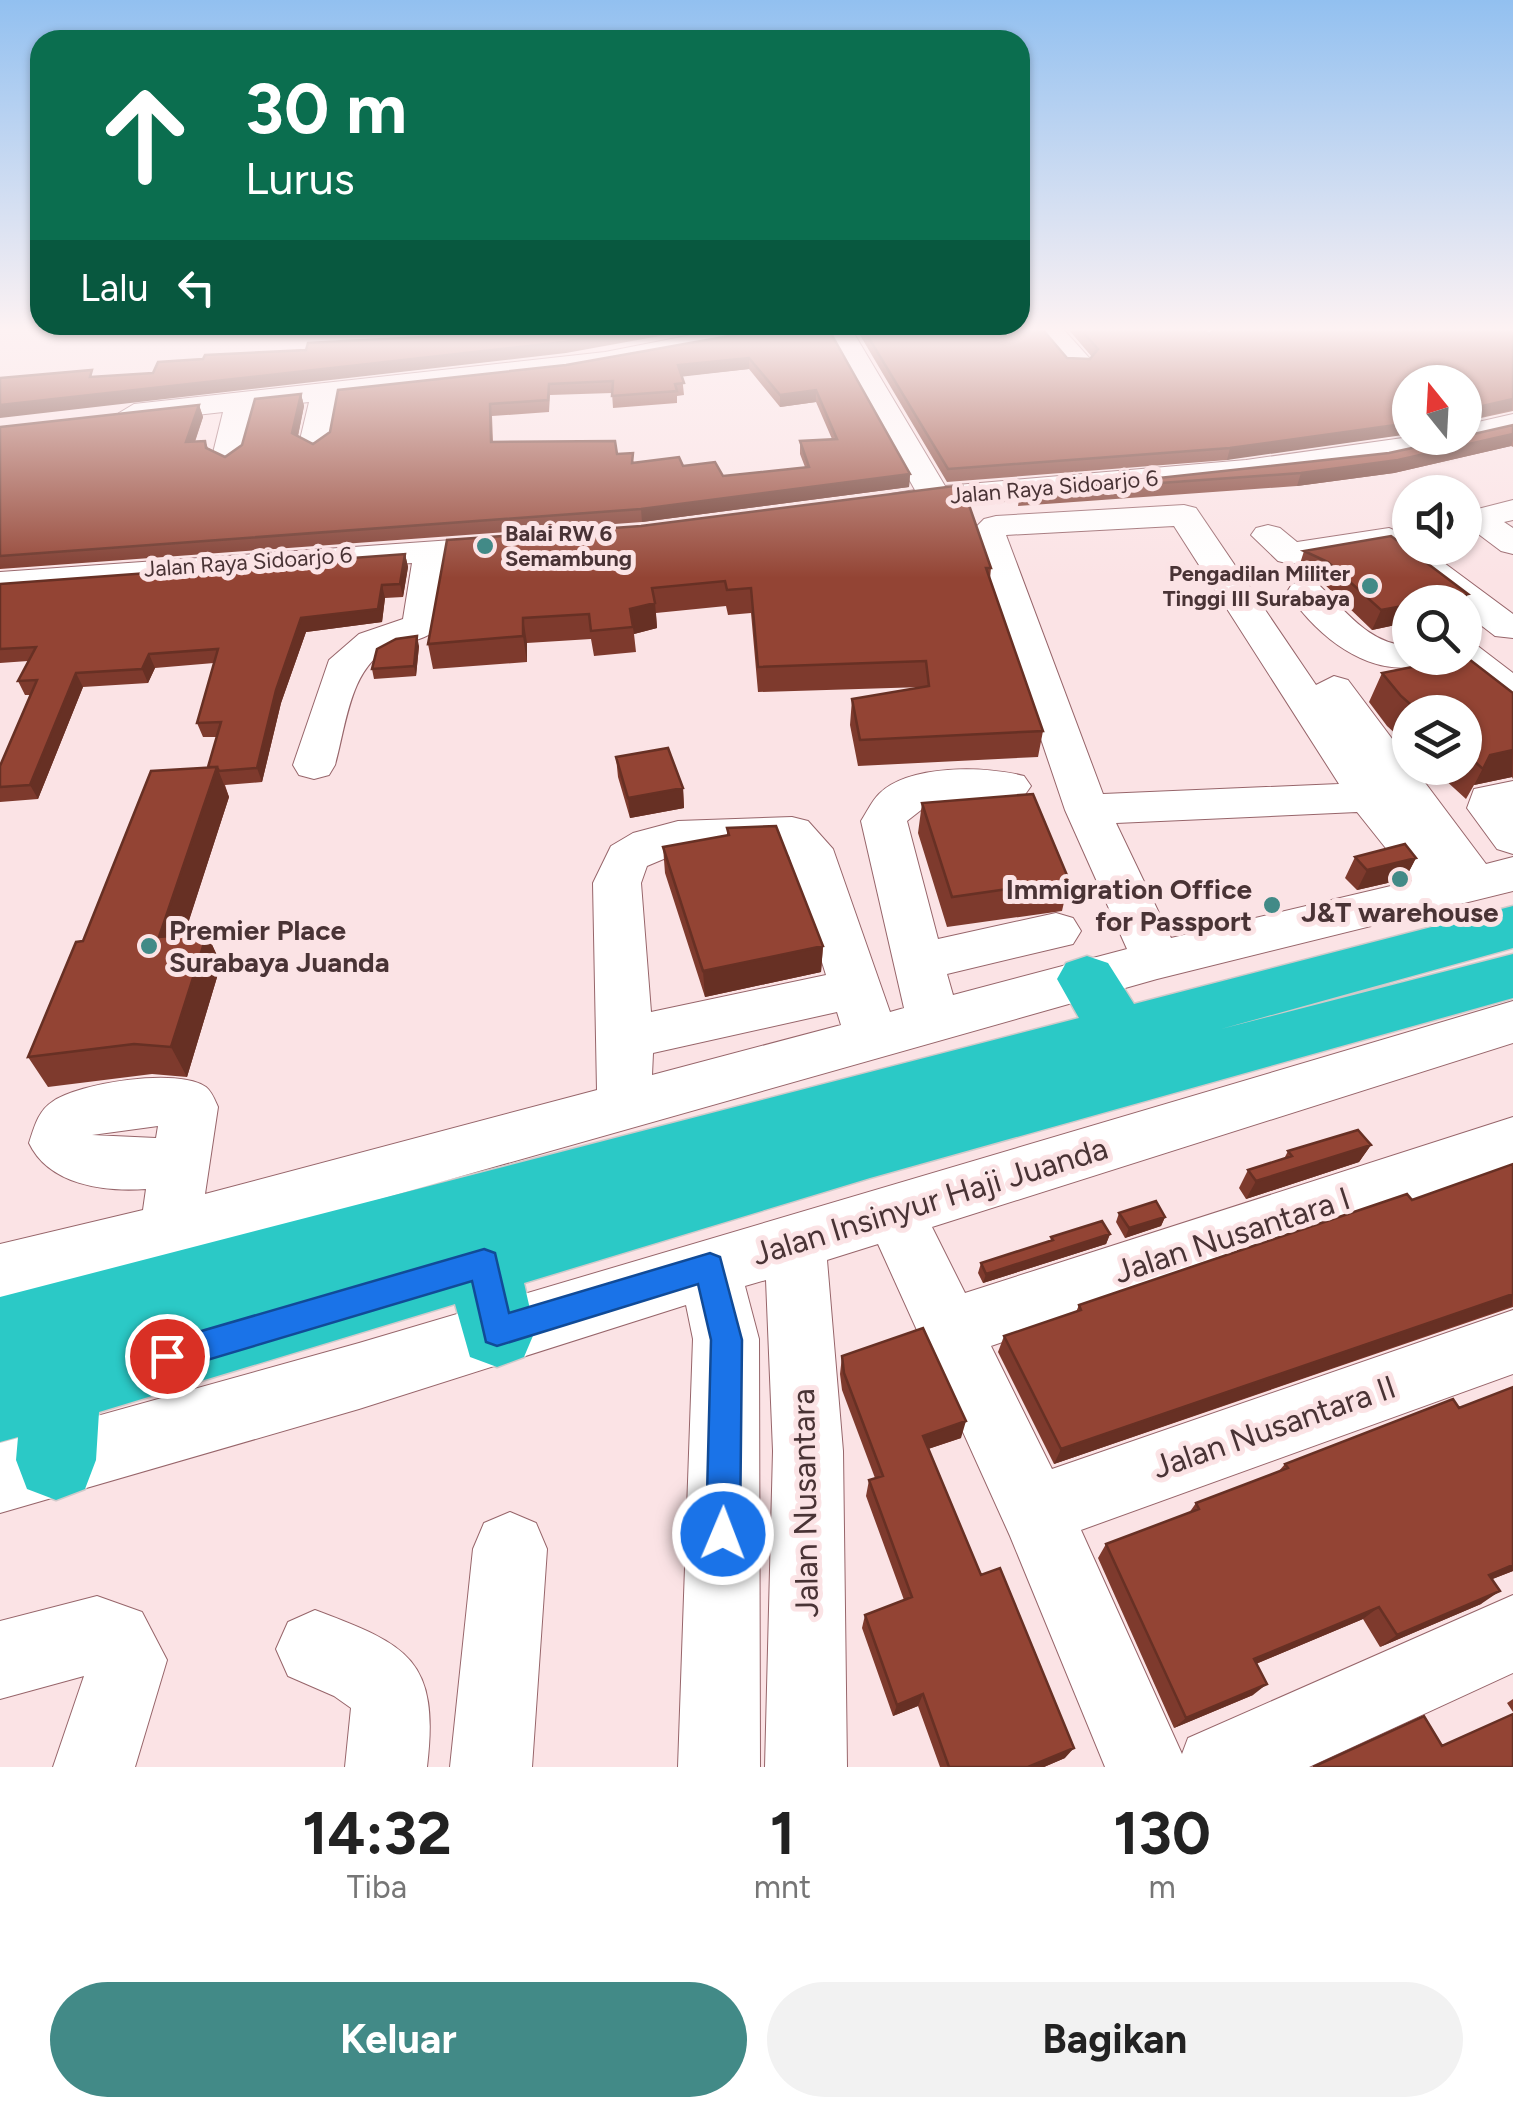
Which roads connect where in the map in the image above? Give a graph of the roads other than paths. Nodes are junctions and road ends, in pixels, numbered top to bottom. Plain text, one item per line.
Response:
1 (134, 412) edge
2 (237, 412) edge
3 (321, 412) edge
4 (886, 412) edge
5 (111, 415) edge
6 (1513, 423) edge
7 (1482, 430) edge
8 (314, 444) edge
9 (1392, 450) edge
10 (226, 457) edge
11 (1190, 475) junction
12 (935, 497) junction
13 (877, 505) edge
14 (1513, 510) edge
15 (1268, 535) dead end
16 (1513, 544) edge
17 (544, 545) edge
18 (432, 549) junction
19 (0, 583) edge
20 (1305, 592) dead end
21 (1510, 627) edge
22 (1482, 639) edge
23 (1392, 658) edge
24 (1482, 668) edge
25 (1513, 692) edge
26 (314, 764) dead end
27 (1009, 786) dead end
28 (1513, 795) edge
29 (1369, 797) junction
30 (1087, 810) junction
31 (1513, 838) edge
32 (1487, 894) edge
33 (1071, 955) junction
34 (1157, 960) junction
35 (919, 962) junction
36 (1513, 976) edge
37 (865, 1013) junction
38 (933, 1020) junction
39 (1513, 1022) edge
40 (1396, 1032) junction
41 (1119, 1033) junction
42 (626, 1038) junction
43 (624, 1106) junction
44 (859, 1127) junction
45 (1513, 1142) edge
46 (178, 1160) dead end
47 (894, 1214) junction
48 (169, 1231) junction
49 (795, 1240) junction
50 (710, 1267) junction
51 (0, 1273) edge
52 (490, 1297) junction
53 (951, 1329) junction
54 (0, 1333) edge
55 (1513, 1342) edge
56 (29, 1432) edge
57 (1036, 1511) junction
58 (510, 1549) dead end
59 (1513, 1632) edge
60 (316, 1649) dead end
61 (0, 1660) edge
62 (94, 1767) edge
63 (386, 1767) edge
64 (491, 1767) edge
65 (719, 1767) edge
66 (806, 1767) edge
67 (1146, 1767) edge
68 (1217, 1767) edge

1 - 5 street
2 - 10 street
3 - 8 street
4 - 12 street
6 - 7 street
9 - 11 street, Jalan Raya Sidoarjo 6
11 - 12 street, Jalan Raya Sidoarjo 6
11 - 32 street
12 - 13 street, Jalan Raya Sidoarjo 6
14 - 16 street
15 - 21 street
17 - 18 street, Jalan Raya Sidoarjo 6
18 - 19 street, Jalan Raya Sidoarjo 6
18 - 26 street
20 - 23 street
21 - 22 street
24 - 25 street
27 - 35 street
28 - 31 street
29 - 30 street
29 - 30 street
29 - 32 street
30 - 34 street
32 - 34 street
32 - 41 highway, Jalan Insinyur Haji Juanda
33 - 34 street
33 - 35 street
33 - 38 street
33 - 41 highway
35 - 38 street
36 - 40 highway, Jalan Insinyur Haji Juanda
37 - 38 street
37 - 42 street
37 - 42 street
37 - 43 street
39 - 40 street, Jalan Insinyur Haji Juanda
40 - 44 highway, Jalan Insinyur Haji Juanda
40 - 47 street, Jalan Insinyur Haji Juanda
41 - 44 highway, Jalan Insinyur Haji Juanda
42 - 43 street
43 - 48 street
44 - 52 highway, Jalan Insinyur Haji Juanda
44 - 54 highway, Jalan Insinyur Haji Juanda
45 - 53 street, Jalan Nusantara I
46 - 48 street
47 - 49 street, Jalan Insinyur Haji Juanda
47 - 53 street
48 - 51 street
49 - 50 street, Jalan Insinyur Haji Juanda
49 - 66 street, Jalan Nusantara
50 - 52 street, Jalan Insinyur Haji Juanda
50 - 65 street
52 - 56 highway, Jalan Insinyur Haji Juanda
53 - 57 street
55 - 57 street, Jalan Nusantara II
57 - 67 street
58 - 64 street
59 - 68 street
60 - 63 street
61 - 62 street

